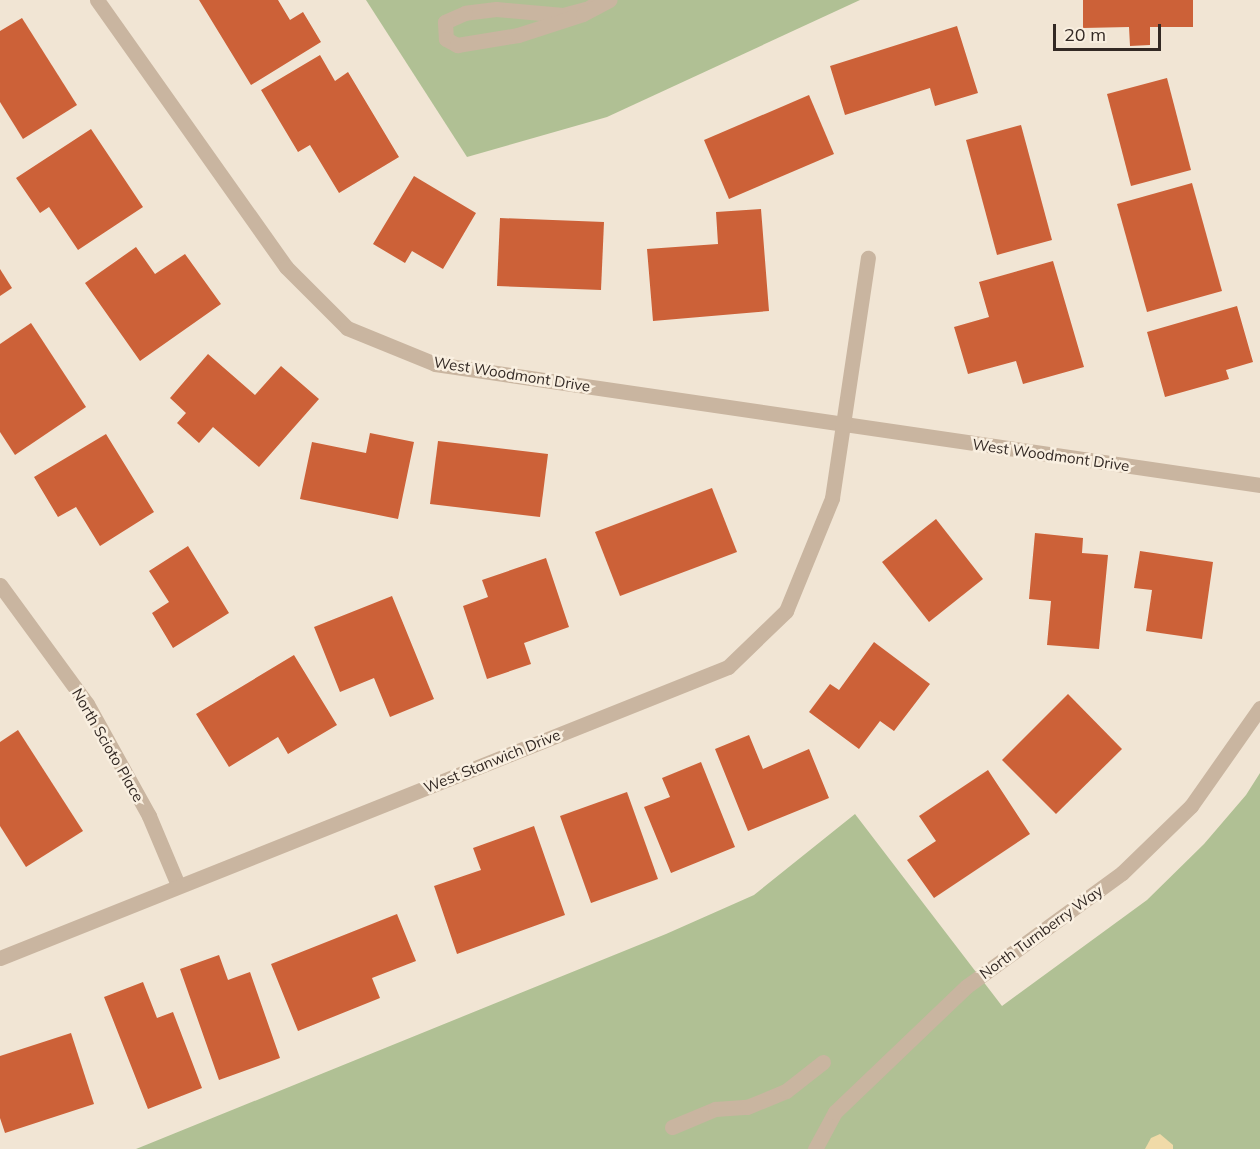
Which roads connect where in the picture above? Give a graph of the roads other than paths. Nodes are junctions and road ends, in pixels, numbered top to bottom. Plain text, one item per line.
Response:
1 (97, 0) edge
2 (600, 0) edge
3 (609, 0) edge
4 (868, 258) dead end
5 (843, 425) junction
6 (1260, 484) edge
7 (0, 585) edge
8 (1260, 708) edge
9 (178, 885) junction
10 (0, 957) edge
11 (823, 1062) dead end
12 (672, 1127) dead end
13 (814, 1149) edge

1 - 5 street, West Woodmont Drive
2 - 3 street
4 - 5 street
5 - 6 street, West Woodmont Drive
5 - 9 street, West Stanwich Drive
7 - 9 street, North Scioto Place
8 - 13 street, North Turnberry Way
9 - 10 street, West Stanwich Drive
11 - 12 street

